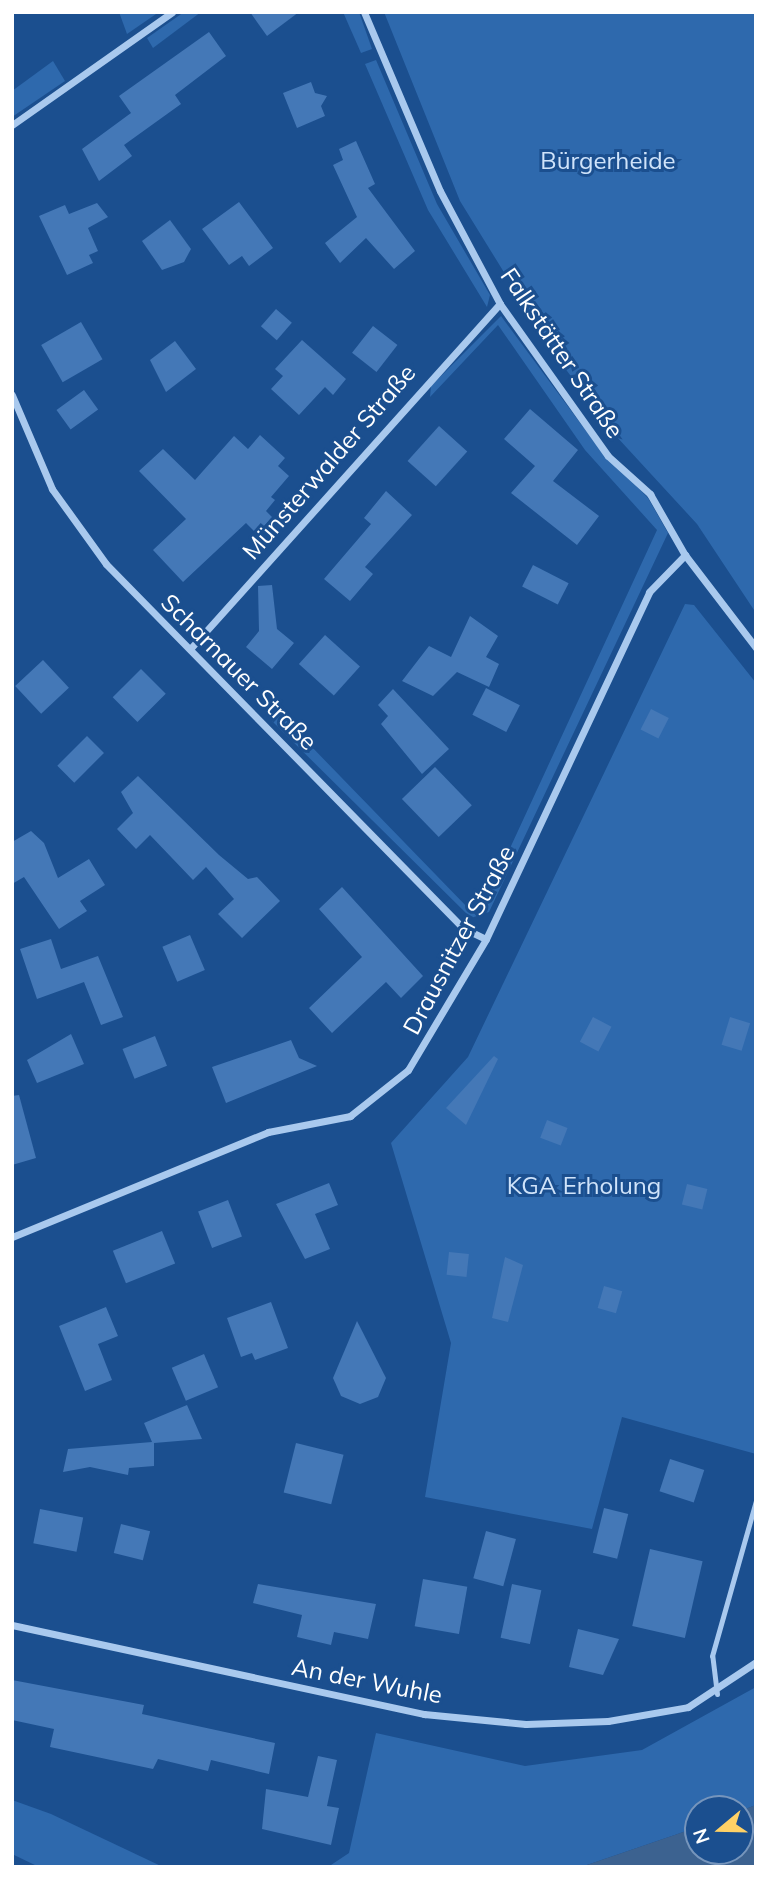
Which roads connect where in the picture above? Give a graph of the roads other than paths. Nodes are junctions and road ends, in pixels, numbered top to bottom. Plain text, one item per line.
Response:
1 (173, 12) edge
2 (364, 12) edge
3 (12, 125) edge
4 (500, 303) junction
5 (12, 395) edge
6 (685, 555) junction
7 (191, 649) junction
8 (756, 649) edge
9 (486, 939) junction
10 (12, 1237) edge
11 (756, 1500) edge
12 (12, 1625) edge
13 (756, 1662) edge
14 (717, 1694) junction

1 - 3 street
2 - 4 street, Falkstätter Straße
4 - 6 street, Falkstätter Straße
4 - 7 street, Münsterwalder Straße
5 - 7 street, Scharnauer Straße
6 - 8 street, Falkstätter Straße
6 - 9 street, Drausnitzer Straße
7 - 9 street, Scharnauer Straße
9 - 10 street, Drausnitzer Straße
11 - 14 lane
12 - 14 street, An der Wuhle
13 - 14 street, An der Wuhle

